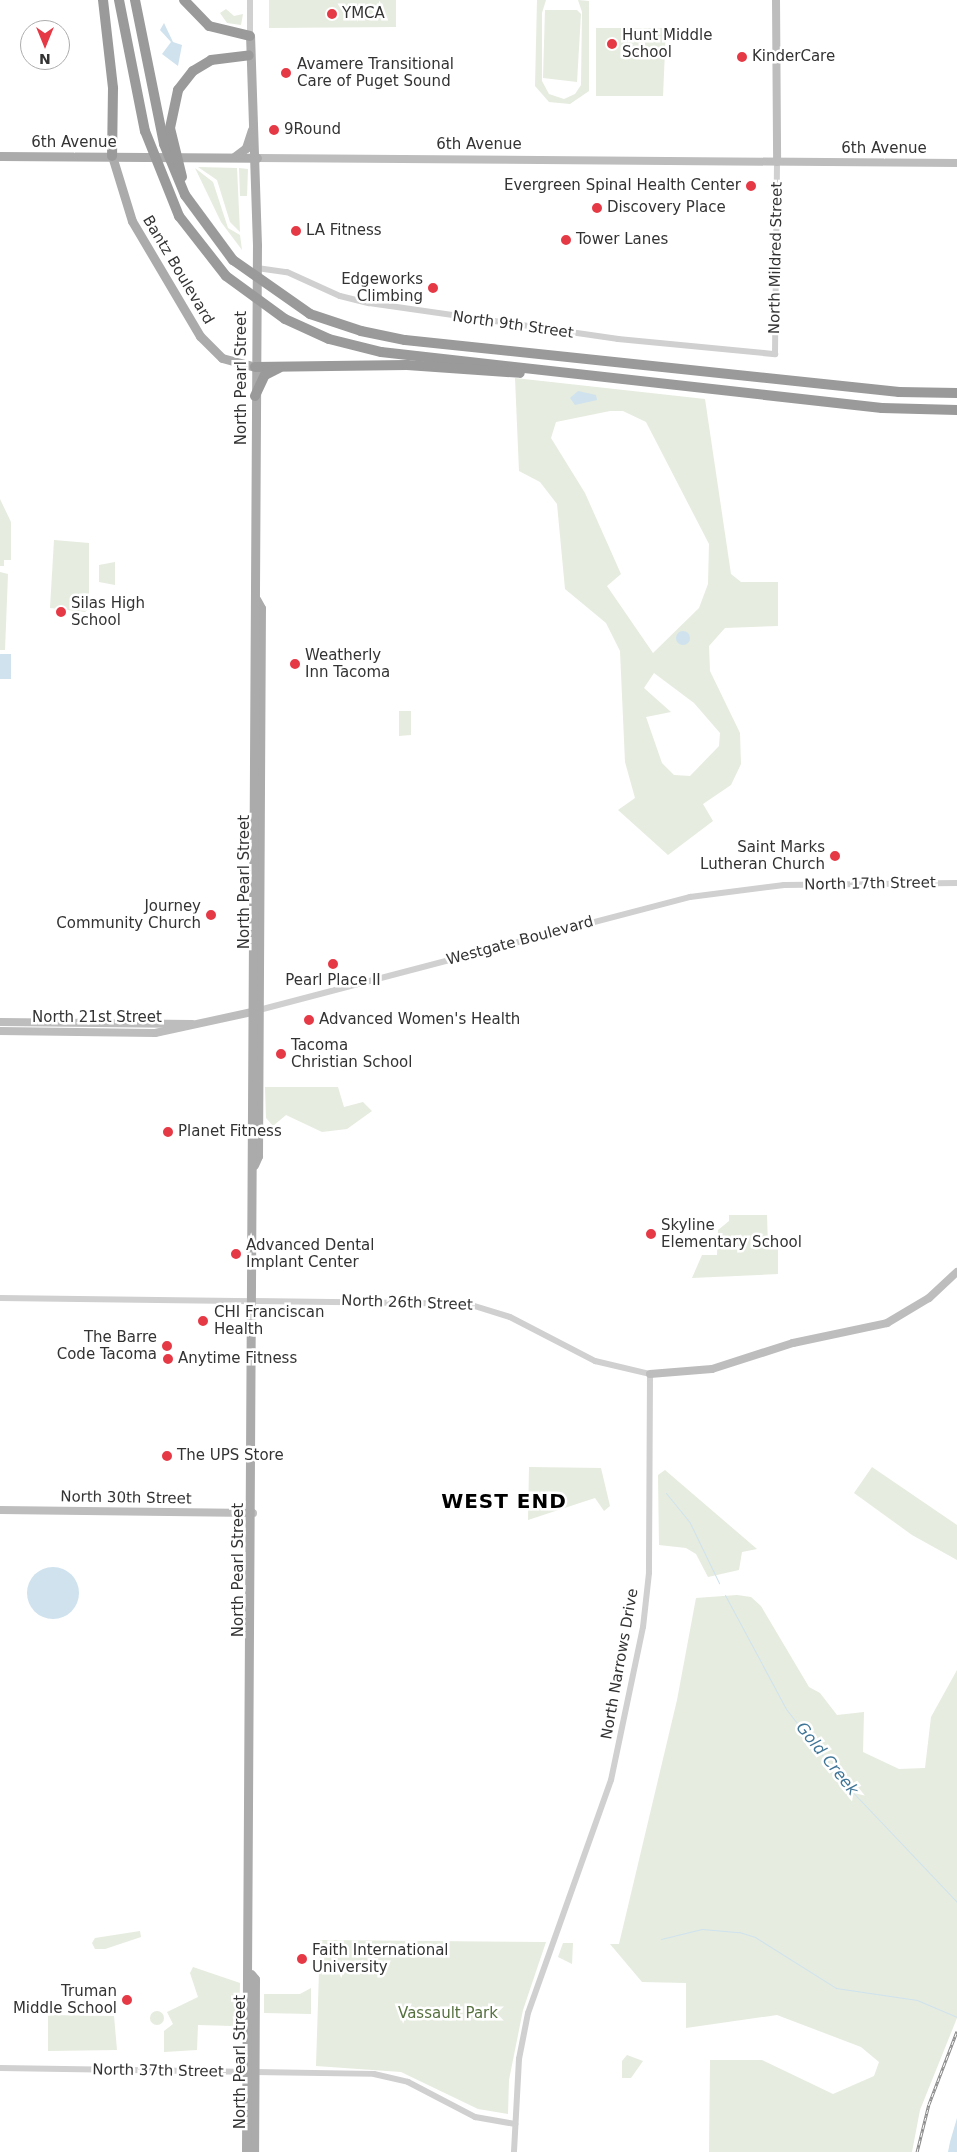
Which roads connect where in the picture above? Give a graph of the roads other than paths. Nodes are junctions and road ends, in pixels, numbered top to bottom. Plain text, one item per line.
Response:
1 (103, 0) edge
2 (119, 0) edge
3 (134, 0) edge
4 (184, 0) edge
5 (250, 0) edge
6 (776, 0) edge
7 (250, 36) junction
8 (249, 55) junction
9 (254, 128) junction
10 (166, 135) junction
11 (0, 156) edge
12 (112, 156) junction
13 (234, 157) junction
14 (257, 158) junction
15 (777, 162) junction
16 (957, 163) edge
17 (195, 213) junction
18 (257, 268) junction
19 (775, 354) joint
20 (285, 366) junction
21 (255, 367) junction
22 (683, 384) junction
23 (957, 391) edge
24 (255, 396) junction
25 (957, 410) edge
26 (957, 883) edge
27 (784, 885) joint
28 (255, 1011) junction
29 (0, 1022) edge
30 (192, 1024) junction
31 (0, 1031) edge
32 (957, 1272) edge
33 (0, 1298) edge
34 (254, 1299) junction
35 (650, 1374) junction
36 (0, 1510) edge
37 (252, 1513) junction
38 (0, 2068) edge
39 (251, 2072) junction
40 (515, 2124) junction
41 (246, 2152) edge
42 (254, 2152) edge
43 (514, 2152) edge

1 - 12 highway
2 - 22 highway
3 - 10 highway
4 - 7 highway
5 - 7 street
6 - 15 main road
7 - 8 main road, North Pearl Street
8 - 9 main road, North Pearl Street
8 - 10 highway
9 - 13 main road
9 - 14 main road, North Pearl Street
10 - 17 highway
10 - 17 highway
11 - 12 main road, 6th Avenue
12 - 13 main road, 6th Avenue
12 - 21 main road, Bantz Boulevard
13 - 14 main road, 6th Avenue
14 - 15 main road, 6th Avenue
14 - 18 main road, North Pearl Street
15 - 16 main road, 6th Avenue
15 - 19 street, North Mildred Street
17 - 23 highway
18 - 19 street, North 9th Street
18 - 21 main road, North Pearl Street
20 - 21 highway
20 - 22 highway
20 - 24 highway
21 - 24 main road, North Pearl Street
22 - 25 highway
24 - 28 main road, North Pearl Street
26 - 27 street, North 17th Street
27 - 28 street, Westgate Boulevard
28 - 30 main road, North 21st Street
28 - 34 main road, North Pearl Street
29 - 30 main road, North 21st Street
30 - 31 main road, North 21st Street
32 - 35 main road
33 - 34 street, North 26th Street
34 - 35 street, North 26th Street
34 - 37 main road, North Pearl Street
35 - 40 street, North Narrows Drive
36 - 37 main road, North 30th Street
37 - 39 main road, North Pearl Street
38 - 39 street, North 37th Street
39 - 40 street, North 37th Street
39 - 41 main road, North Pearl Street
39 - 42 main road, North Pearl Street
40 - 43 street, North Narrows Drive

